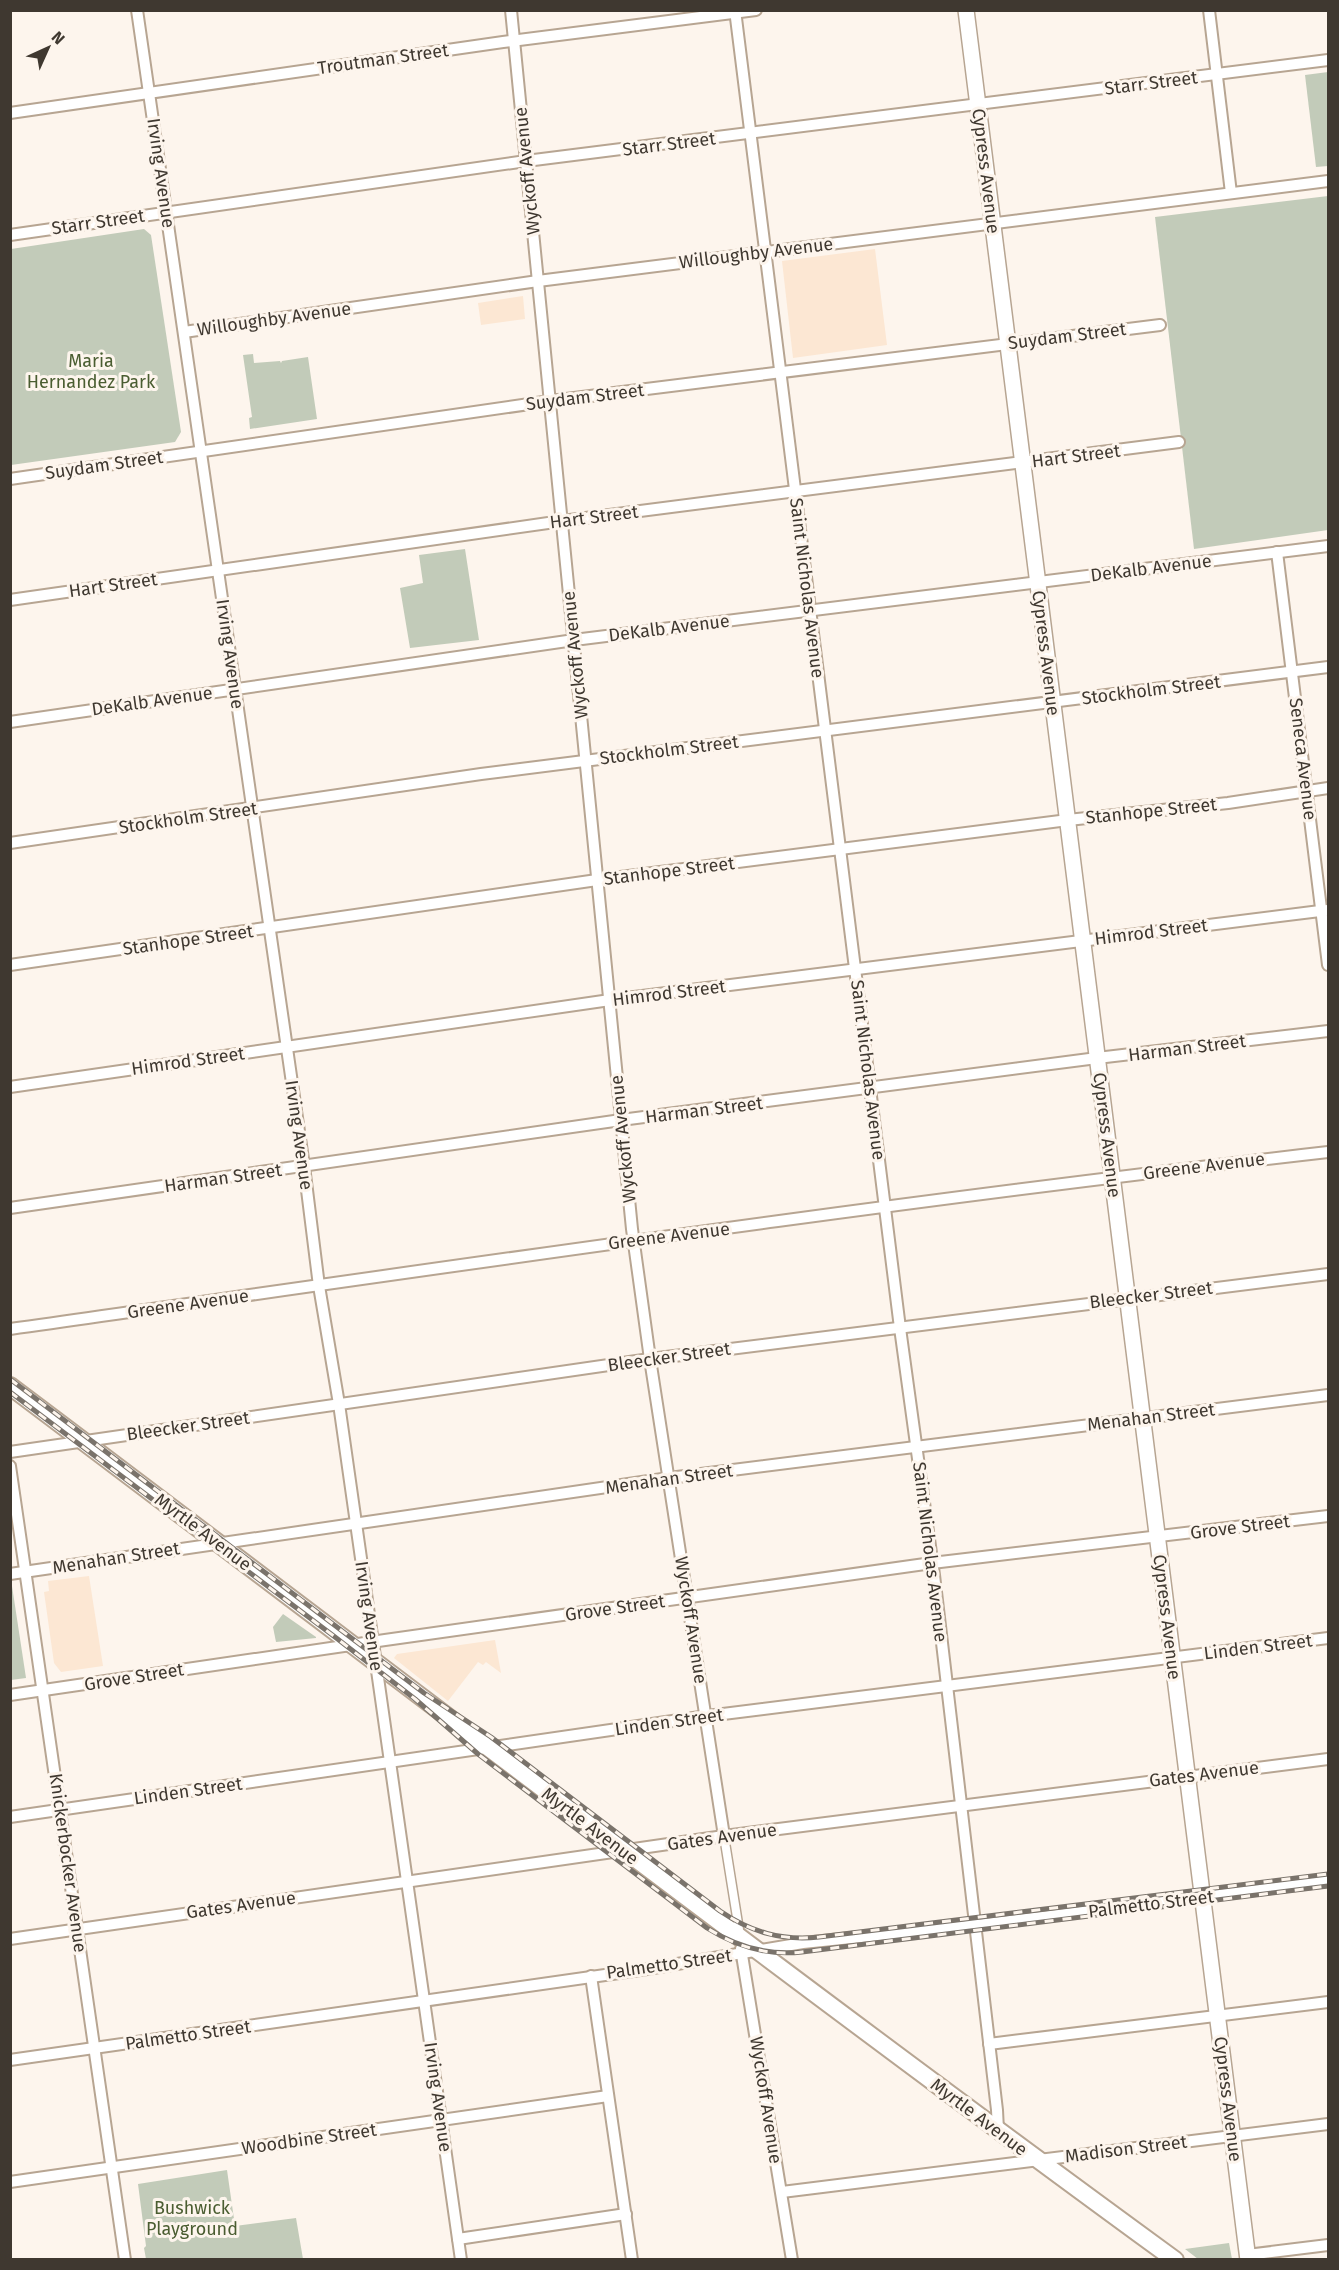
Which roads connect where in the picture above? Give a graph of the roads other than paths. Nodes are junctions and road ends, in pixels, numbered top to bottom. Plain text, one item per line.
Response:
1 (137, 10) edge
2 (511, 10) edge
3 (756, 10) edge
4 (966, 10) edge
5 (1209, 10) edge
6 (735, 12) edge
7 (514, 41) junction
8 (1329, 60) edge
9 (1216, 74) junction
10 (149, 93) junction
11 (978, 105) junction
12 (10, 113) edge
13 (750, 133) junction
14 (526, 161) junction
15 (1329, 181) edge
16 (1231, 193) junction
17 (167, 212) junction
18 (993, 223) junction
19 (10, 235) edge
20 (765, 252) junction
21 (538, 281) junction
22 (1160, 325) dead end
23 (184, 332) junction
24 (1008, 342) junction
25 (780, 372) junction
26 (550, 401) junction
27 (1179, 442) dead end
28 (200, 451) junction
29 (1022, 462) junction
30 (10, 479) edge
31 (795, 491) junction
32 (562, 521) junction
33 (1329, 546) edge
34 (1277, 552) junction
35 (218, 570) junction
36 (1037, 582) junction
37 (10, 600) edge
38 (810, 610) junction
39 (574, 640) junction
40 (1329, 667) edge
41 (1292, 672) junction
42 (235, 689) junction
43 (1053, 702) junction
44 (10, 722) edge
45 (825, 730) junction
46 (585, 760) junction
47 (1329, 788) edge
48 (1307, 791) junction
49 (253, 808) junction
50 (1068, 820) junction
51 (10, 843) edge
52 (840, 849) junction
53 (597, 880) junction
54 (1325, 910) edge
55 (270, 928) junction
56 (1083, 941) junction
57 (10, 965) edge
58 (1329, 965) edge
59 (855, 969) junction
60 (609, 1000) junction
61 (1329, 1031) edge
62 (287, 1047) junction
63 (1097, 1058) junction
64 (10, 1087) edge
65 (870, 1088) junction
66 (621, 1120) junction
67 (1329, 1152) edge
68 (304, 1166) junction
69 (1112, 1177) junction
70 (10, 1208) edge
71 (885, 1208) junction
72 (633, 1240) junction
73 (1329, 1274) edge
74 (319, 1286) junction
75 (1128, 1298) junction
76 (900, 1328) junction
77 (10, 1329) edge
78 (650, 1359) junction
79 (10, 1386) edge
80 (1329, 1395) edge
81 (339, 1404) junction
82 (1143, 1418) junction
83 (83, 1441) junction
84 (916, 1447) junction
85 (10, 1452) edge
86 (10, 1466) edge
87 (669, 1478) junction
88 (1329, 1516) edge
89 (356, 1524) junction
90 (1157, 1538) junction
91 (217, 1543) junction
92 (932, 1563) junction
93 (26, 1571) junction
94 (10, 1574) edge
95 (688, 1597) junction
96 (1329, 1638) edge
97 (373, 1642) junction
98 (351, 1645) junction
99 (1172, 1657) junction
100 (376, 1665) junction
101 (946, 1685) junction
102 (43, 1691) junction
103 (10, 1695) edge
104 (707, 1716) junction
105 (487, 1748) junction
106 (1329, 1759) edge
107 (390, 1762) junction
108 (1187, 1776) junction
109 (960, 1805) junction
110 (60, 1810) junction
111 (10, 1817) edge
112 (724, 1836) junction
113 (623, 1851) junction
114 (407, 1881) junction
115 (1329, 1881) edge
116 (1202, 1897) junction
117 (976, 1926) junction
118 (77, 1929) junction
119 (10, 1938) edge
120 (747, 1948) junction
121 (591, 1976) junction
122 (424, 2001) junction
123 (1329, 2002) edge
124 (1217, 2016) junction
125 (989, 2044) junction
126 (94, 2048) junction
127 (10, 2060) edge
128 (608, 2096) junction
129 (441, 2120) junction
130 (1329, 2124) edge
131 (998, 2130) junction
132 (1232, 2136) junction
133 (1037, 2160) junction
134 (112, 2167) junction
135 (10, 2182) edge
136 (782, 2192) junction
137 (626, 2214) junction
138 (458, 2240) junction
139 (1329, 2245) edge
140 (1164, 2256) edge
141 (1248, 2257) edge
142 (125, 2259) edge
143 (461, 2259) edge
144 (632, 2259) edge
145 (792, 2259) edge

1 - 10 street, Irving Avenue
2 - 7 street, Wyckoff Avenue
3 - 6 street, Troutman Street
4 - 11 main road, Cypress Avenue
5 - 9 street
6 - 7 street, Troutman Street
6 - 13 street, Saint Nicholas Avenue
7 - 10 street, Troutman Street
7 - 14 street, Wyckoff Avenue
8 - 9 street, Starr Street
9 - 11 street, Starr Street
9 - 16 street
10 - 12 street, Troutman Street
10 - 17 street, Irving Avenue
11 - 13 street, Starr Street
11 - 18 main road, Cypress Avenue
13 - 14 street, Starr Street
13 - 20 street, Saint Nicholas Avenue
14 - 17 street, Starr Street
14 - 21 street, Wyckoff Avenue
15 - 16 street, Willoughby Avenue
16 - 18 street, Willoughby Avenue
17 - 19 street, Starr Street
17 - 23 street, Irving Avenue
18 - 20 street, Willoughby Avenue
18 - 24 main road, Cypress Avenue
20 - 21 street, Willoughby Avenue
20 - 25 street, Saint Nicholas Avenue
21 - 23 street, Willoughby Avenue
21 - 26 street, Wyckoff Avenue
22 - 24 street, Suydam Street
23 - 28 street, Irving Avenue
24 - 25 street, Suydam Street
24 - 29 main road, Cypress Avenue
25 - 26 street, Suydam Street
25 - 31 street, Saint Nicholas Avenue
26 - 28 street, Suydam Street
26 - 32 street, Wyckoff Avenue
27 - 29 street, Hart Street
28 - 30 street, Suydam Street
28 - 35 street, Irving Avenue
29 - 31 street, Hart Street
29 - 36 main road, Cypress Avenue
31 - 32 street, Hart Street
31 - 38 street, Saint Nicholas Avenue
32 - 35 street, Hart Street
32 - 39 street, Wyckoff Avenue
33 - 34 street, DeKalb Avenue
34 - 36 street, DeKalb Avenue
34 - 41 street, Seneca Avenue
35 - 37 street, Hart Street
35 - 42 street, Irving Avenue
36 - 38 street, DeKalb Avenue
36 - 43 main road, Cypress Avenue
38 - 39 street, DeKalb Avenue
38 - 45 street, Saint Nicholas Avenue
39 - 42 street, DeKalb Avenue
39 - 46 street, Wyckoff Avenue
40 - 41 street, Stockholm Street
41 - 43 street, Stockholm Street
41 - 48 street, Seneca Avenue
42 - 44 street, DeKalb Avenue
42 - 49 street, Irving Avenue
43 - 45 street, Stockholm Street
43 - 50 main road, Cypress Avenue
45 - 46 street, Stockholm Street
45 - 52 street, Saint Nicholas Avenue
46 - 49 street, Stockholm Street
46 - 53 street, Wyckoff Avenue
47 - 48 street, Stanhope Street
48 - 50 street, Stanhope Street
48 - 54 street, Seneca Avenue
49 - 51 street, Stockholm Street
49 - 55 street, Irving Avenue
50 - 52 street, Stanhope Street
50 - 56 main road, Cypress Avenue
52 - 53 street, Stanhope Street
52 - 59 street, Saint Nicholas Avenue
53 - 55 street, Stanhope Street
53 - 60 street, Wyckoff Avenue
54 - 56 street, Himrod Street
54 - 58 street, Seneca Avenue
55 - 57 street, Stanhope Street
55 - 62 street, Irving Avenue
56 - 59 street, Himrod Street
56 - 63 main road, Cypress Avenue
59 - 60 street, Himrod Street
59 - 65 street, Saint Nicholas Avenue
60 - 62 street, Himrod Street
60 - 66 street, Wyckoff Avenue
61 - 63 street, Harman Street
62 - 64 street, Himrod Street
62 - 68 street, Irving Avenue
63 - 65 street, Harman Street
63 - 69 main road, Cypress Avenue
65 - 66 street, Harman Street
65 - 71 street, Saint Nicholas Avenue
66 - 68 street, Harman Street
66 - 72 street, Wyckoff Avenue
67 - 69 street, Greene Avenue
68 - 70 street, Harman Street
68 - 74 street, Irving Avenue
69 - 71 street, Greene Avenue
69 - 75 main road, Cypress Avenue
71 - 72 street, Greene Avenue
71 - 76 street, Saint Nicholas Avenue
72 - 74 street, Greene Avenue
72 - 78 street, Wyckoff Avenue
73 - 75 street, Bleecker Street
74 - 77 street, Greene Avenue
74 - 81 street, Irving Avenue
75 - 76 street, Bleecker Street
75 - 82 main road, Cypress Avenue
76 - 78 street, Bleecker Street
76 - 84 street, Saint Nicholas Avenue
78 - 81 street, Bleecker Street
78 - 87 street, Wyckoff Avenue
79 - 83 main road, Myrtle Avenue
80 - 82 street, Menahan Street
81 - 83 street, Bleecker Street
81 - 89 street, Irving Avenue
82 - 84 street, Menahan Street
82 - 90 main road, Cypress Avenue
83 - 85 street, Bleecker Street
83 - 91 main road, Myrtle Avenue
84 - 87 street, Menahan Street
84 - 92 street, Saint Nicholas Avenue
86 - 93 street, Knickerbocker Avenue
87 - 89 street, Menahan Street
87 - 95 street, Wyckoff Avenue
88 - 90 street, Grove Street
89 - 91 street, Menahan Street
89 - 97 street, Irving Avenue
90 - 92 street, Grove Street
90 - 99 main road, Cypress Avenue
91 - 93 street, Menahan Street
91 - 98 main road, Myrtle Avenue
92 - 95 street, Grove Street
92 - 101 street, Saint Nicholas Avenue
93 - 94 street, Menahan Street
93 - 102 street, Knickerbocker Avenue
95 - 97 street, Grove Street
95 - 104 street, Wyckoff Avenue
96 - 99 street, Linden Street
97 - 98 street, Grove Street
97 - 100 street, Irving Avenue
98 - 100 main road, Myrtle Avenue
98 - 102 street, Grove Street
99 - 101 street, Linden Street
99 - 108 main road, Cypress Avenue
100 - 105 main road, Myrtle Avenue
100 - 107 street, Irving Avenue
101 - 104 street, Linden Street
101 - 109 street, Saint Nicholas Avenue
102 - 103 street, Grove Street
102 - 110 street, Knickerbocker Avenue
104 - 105 street, Linden Street
104 - 112 street, Wyckoff Avenue
105 - 107 street, Linden Street
105 - 113 main road, Myrtle Avenue
106 - 108 street, Gates Avenue
107 - 110 street, Linden Street
107 - 114 street, Irving Avenue
108 - 109 street, Gates Avenue
108 - 116 main road, Cypress Avenue
109 - 112 street, Gates Avenue
109 - 117 street, Saint Nicholas Avenue
110 - 111 street, Linden Street
110 - 118 street, Knickerbocker Avenue
112 - 113 street, Gates Avenue
112 - 120 street, Wyckoff Avenue
113 - 114 street, Gates Avenue
113 - 120 main road, Myrtle Avenue
114 - 118 street, Gates Avenue
114 - 122 street, Irving Avenue
115 - 116 street, Palmetto Street
116 - 117 street, Palmetto Street
116 - 124 main road, Cypress Avenue
117 - 120 street, Palmetto Street
117 - 125 street, Saint Nicholas Avenue
118 - 119 street, Gates Avenue
118 - 126 street, Knickerbocker Avenue
120 - 121 street, Palmetto Street
120 - 131 main road, Myrtle Avenue
120 - 136 street, Wyckoff Avenue
121 - 122 street, Palmetto Street
121 - 128 street
122 - 126 street, Palmetto Street
122 - 129 street, Irving Avenue
123 - 124 street
124 - 125 street
124 - 132 main road, Cypress Avenue
125 - 131 street, Saint Nicholas Avenue
126 - 127 street, Palmetto Street
126 - 134 street, Knickerbocker Avenue
128 - 129 street, Woodbine Street
128 - 137 street
129 - 134 street, Woodbine Street
129 - 138 street, Irving Avenue
130 - 132 street, Madison Street
131 - 133 main road, Myrtle Avenue
132 - 133 street, Madison Street
132 - 141 main road, Cypress Avenue
133 - 136 street, Madison Street
133 - 140 main road, Myrtle Avenue
134 - 135 street, Woodbine Street
134 - 142 street, Knickerbocker Avenue
136 - 145 street, Wyckoff Avenue
137 - 138 street
137 - 144 street
138 - 143 street, Irving Avenue
139 - 141 street

